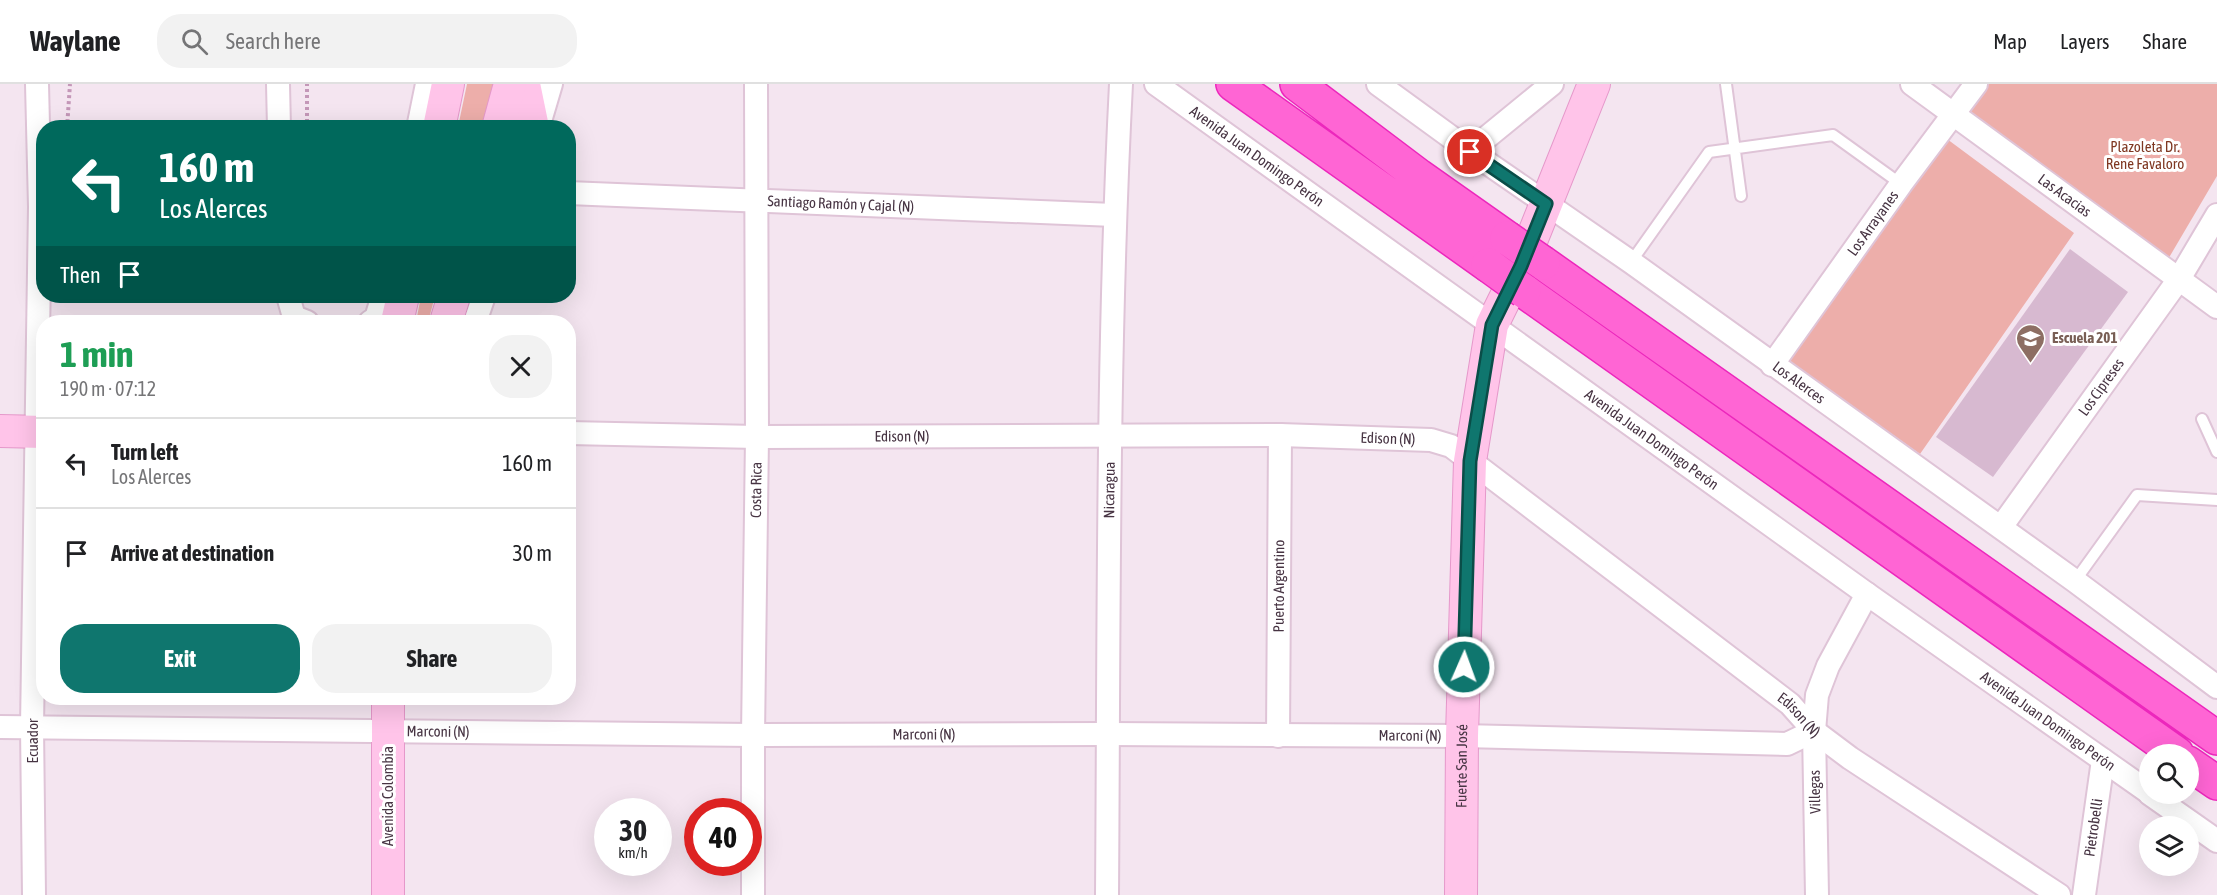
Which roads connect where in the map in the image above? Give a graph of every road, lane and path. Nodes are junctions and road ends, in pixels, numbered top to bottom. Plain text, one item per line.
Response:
1 (37, 84) edge
2 (70, 84) edge
3 (278, 84) edge
4 (307, 84) edge
5 (427, 84) edge
6 (448, 84) edge
7 (510, 84) edge
8 (524, 84) edge
9 (551, 84) edge
10 (756, 84) edge
11 (1121, 84) edge
12 (1156, 84) edge
13 (1233, 84) edge
14 (1297, 84) edge
15 (1378, 84) edge
16 (1552, 84) edge
17 (1594, 84) edge
18 (1725, 84) edge
19 (1912, 84) edge
20 (1977, 84) edge
21 (1954, 115) junction
22 (38, 120) edge
23 (68, 120) edge
24 (279, 120) edge
25 (307, 120) edge
26 (420, 120) edge
27 (441, 120) edge
28 (500, 120) edge
29 (531, 120) edge
30 (540, 120) edge
31 (1734, 149) junction
32 (1470, 152) junction
33 (1901, 184) junction
34 (576, 193) edge
35 (1741, 196) dead end
36 (756, 201) junction
37 (1546, 204) junction
38 (1114, 215) junction
39 (2217, 215) edge
40 (1630, 262) junction
41 (2179, 279) junction
42 (395, 303) edge
43 (2217, 307) edge
44 (382, 315) edge
45 (1492, 325) junction
46 (1772, 365) junction
47 (2202, 418) dead end
48 (0, 431) edge
49 (36, 432) edge
50 (576, 433) edge
51 (1110, 435) junction
52 (1280, 435) junction
53 (757, 437) junction
54 (2217, 452) edge
55 (1470, 461) junction
56 (2217, 500) edge
57 (2001, 527) junction
58 (36, 558) edge
59 (2075, 581) junction
60 (1867, 594) junction
61 (2217, 687) edge
62 (388, 705) edge
63 (0, 727) edge
64 (32, 727) junction
65 (388, 731) junction
66 (1814, 731) junction
67 (1108, 734) junction
68 (753, 735) junction
69 (1278, 736) junction
70 (1462, 736) junction
71 (2217, 738) edge
72 (2163, 744) edge
73 (2103, 760) junction
74 (2199, 771) edge
75 (2217, 783) edge
76 (2139, 785) edge
77 (2165, 804) edge
78 (2217, 841) edge
79 (34, 895) edge
80 (388, 895) edge
81 (753, 895) edge
82 (1107, 895) edge
83 (1461, 895) edge
84 (1817, 895) edge
85 (2059, 895) edge
86 (2084, 895) edge

1 - 22 street, Ecuador
2 - 23 path
3 - 24 street
4 - 25 path
5 - 26 street
6 - 27 street
7 - 28 street
8 - 29 street
9 - 30 street
10 - 36 street, Costa Rica
11 - 38 street, Nicaragua
12 - 45 street, Avenida Juan Domingo Perón
13 - 72 highway, bridge
14 - 71 highway, bridge
15 - 32 street, Los Alerces
16 - 32 street
17 - 37 street, Fuerte San José
18 - 31 lane
19 - 21 street, Las Acacias
20 - 21 street, Los Arrayanes
21 - 33 street, Los Arrayanes
21 - 41 street, Las Acacias
31 - 33 lane
31 - 35 lane
31 - 40 lane
32 - 37 street, Los Alerces
33 - 46 street, Los Arrayanes
34 - 36 street, Santiago Ramón y Cajal (N)
36 - 38 street, Santiago Ramón y Cajal (N)
36 - 53 street, Costa Rica
37 - 40 street, Los Alerces
37 - 45 street, Fuerte San José
38 - 51 street, Nicaragua
39 - 41 street, Los Cipreses
40 - 46 street, Los Alerces
41 - 43 street, Las Acacias
41 - 57 street, Los Cipreses
42 - 44 street
45 - 55 street, Fuerte San José
45 - 60 street, Avenida Juan Domingo Perón
46 - 57 street, Los Alerces
47 - 54 lane
48 - 49 street
50 - 53 street, Edison (N)
51 - 52 street, Edison (N)
51 - 53 street, Edison (N)
51 - 67 street, Nicaragua
52 - 55 street, Edison (N)
52 - 69 street, Puerto Argentino
53 - 68 street, Costa Rica
55 - 66 street, Edison (N)
55 - 70 street, Fuerte San José
56 - 59 lane
57 - 59 street, Los Alerces
58 - 64 street, Ecuador
59 - 61 street, Los Alerces
60 - 66 street, Villegas
60 - 73 street, Avenida Juan Domingo Perón
62 - 65 street, Avenida Colombia
63 - 64 street, Marconi (N)
64 - 65 street, Marconi (N)
64 - 79 street, Ecuador
65 - 68 street, Marconi (N)
65 - 80 street, Avenida Colombia
66 - 70 street, Marconi (N)
66 - 84 street, Villegas
66 - 85 street, Edison (N)
67 - 68 street, Marconi (N)
67 - 69 street, Marconi (N)
67 - 82 street, Nicaragua
68 - 81 street, Costa Rica
69 - 70 street, Marconi (N)
70 - 83 street, Fuerte San José
73 - 76 street, Avenida Juan Domingo Perón
73 - 86 street, Pietrobelli
74 - 75 highway
77 - 78 street, Avenida Juan Domingo Perón

